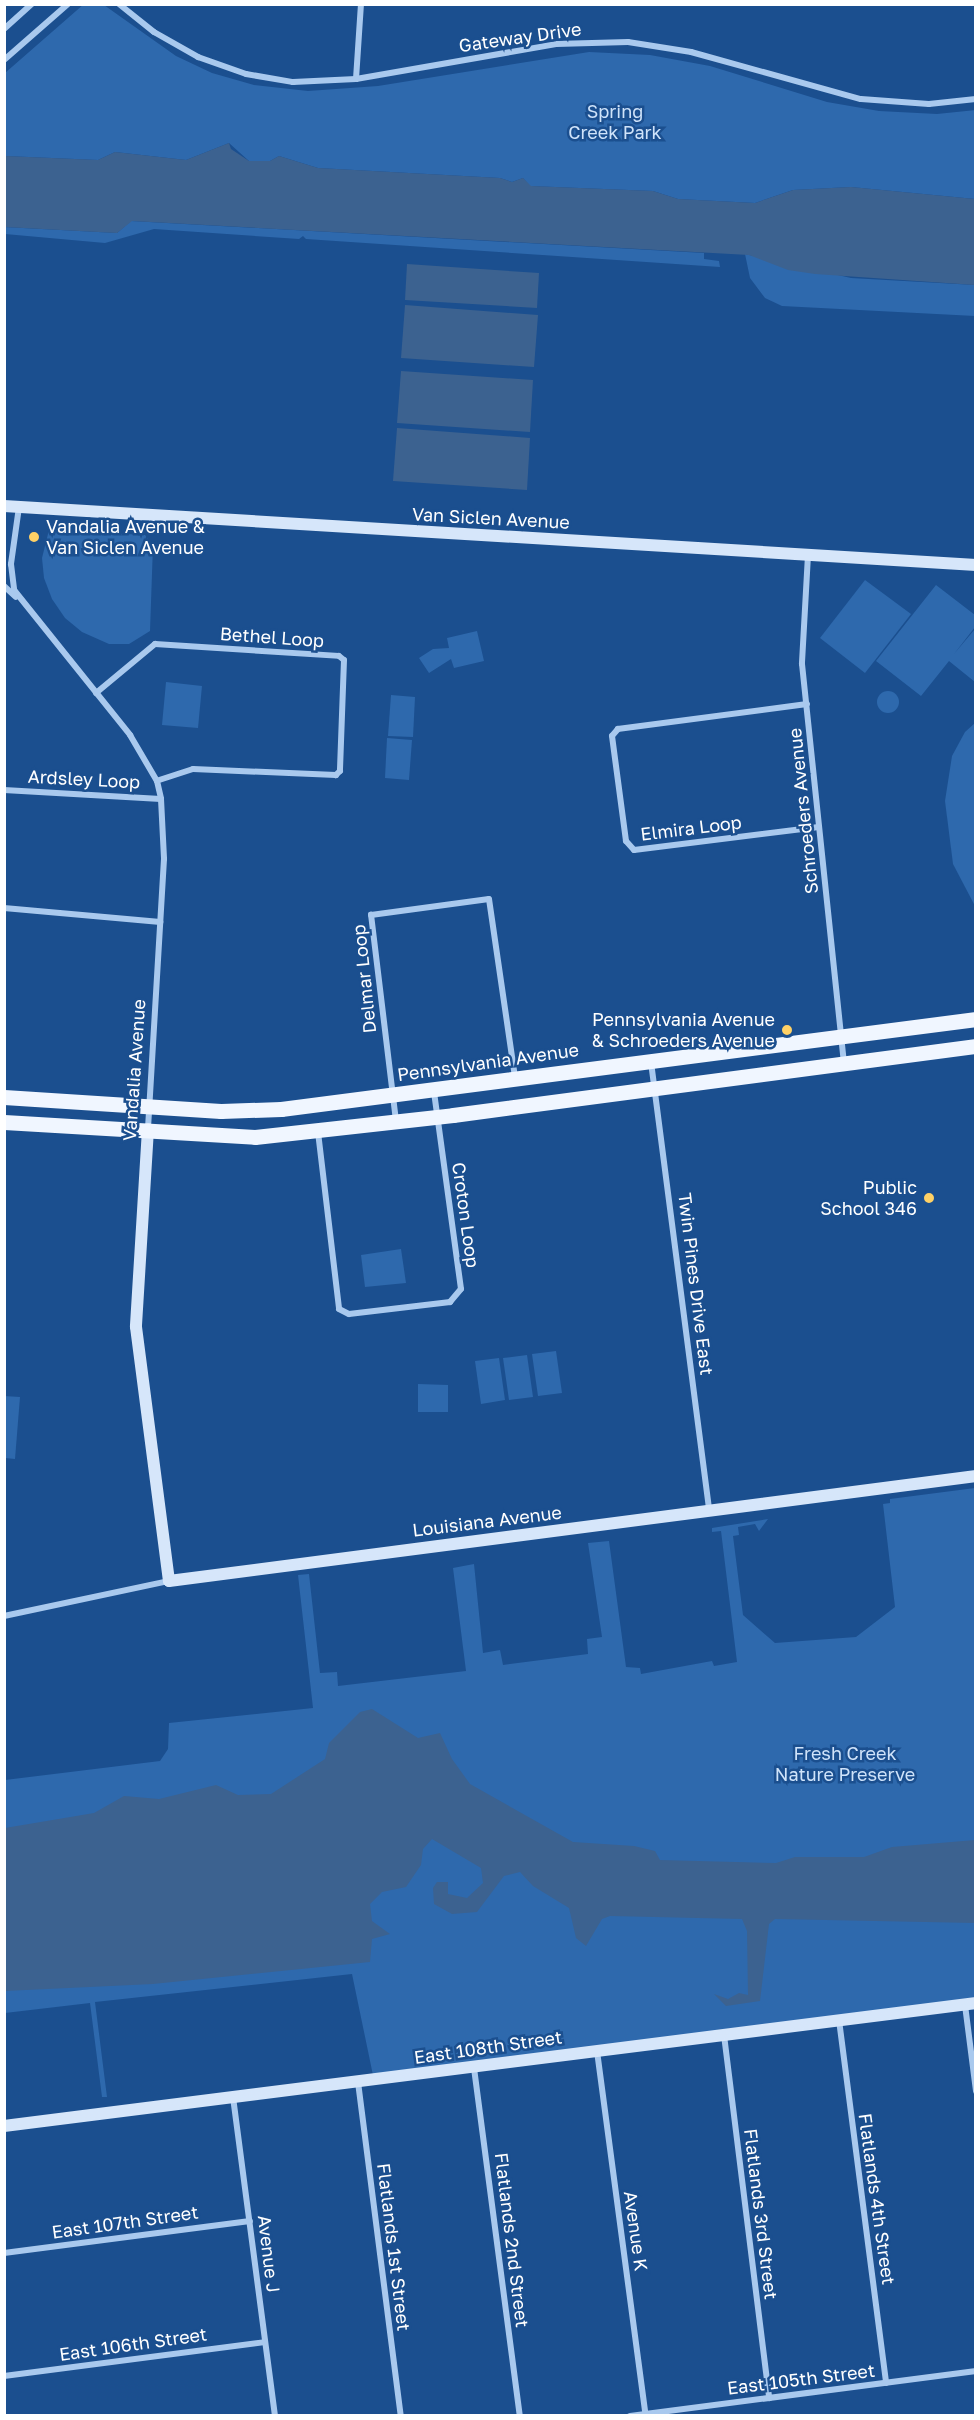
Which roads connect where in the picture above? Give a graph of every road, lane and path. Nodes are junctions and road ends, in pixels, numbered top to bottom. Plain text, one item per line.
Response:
1 (32, 4) edge
2 (68, 4) edge
3 (119, 4) edge
4 (361, 4) edge
5 (4, 28) edge
6 (4, 60) edge
7 (356, 79) junction
8 (975, 99) edge
9 (4, 506) edge
10 (19, 507) junction
11 (808, 555) junction
12 (975, 566) edge
13 (4, 586) edge
14 (24, 604) junction
15 (96, 693) junction
16 (807, 704) junction
17 (157, 781) junction
18 (4, 790) edge
19 (161, 799) junction
20 (819, 827) junction
21 (4, 908) edge
22 (160, 922) junction
23 (975, 1019) edge
24 (841, 1035) junction
25 (975, 1046) edge
26 (651, 1062) junction
27 (844, 1063) junction
28 (515, 1077) junction
29 (656, 1087) junction
30 (433, 1089) junction
31 (393, 1095) junction
32 (4, 1097) edge
33 (150, 1107) junction
34 (437, 1115) junction
35 (396, 1121) junction
36 (4, 1122) edge
37 (148, 1129) junction
38 (318, 1132) junction
39 (975, 1476) edge
40 (709, 1511) junction
41 (169, 1581) junction
42 (4, 1616) edge
43 (970, 2003) edge
44 (839, 2020) junction
45 (724, 2035) junction
46 (597, 2051) junction
47 (474, 2068) junction
48 (358, 2082) junction
49 (975, 2091) edge
50 (233, 2097) junction
51 (4, 2126) edge
52 (250, 2221) junction
53 (4, 2253) edge
54 (266, 2342) junction
55 (975, 2371) edge
56 (4, 2376) edge
57 (886, 2383) junction
58 (770, 2398) junction
59 (645, 2414) edge
60 (275, 2415) edge
61 (401, 2415) edge
62 (520, 2415) edge
63 (630, 2415) edge

1 - 5 street
2 - 6 street
3 - 7 street, Gateway Drive
4 - 7 street
7 - 8 street, Gateway Drive
9 - 10 street, Van Siclen Avenue
10 - 11 street, Van Siclen Avenue
10 - 14 street, Vandalia Avenue
11 - 12 street, Van Siclen Avenue
11 - 16 street, Schroeders Avenue
13 - 14 street, Vandalia Avenue
14 - 15 street, Vandalia Avenue
15 - 17 street, Vandalia Avenue
15 - 17 street, Bethel Loop
16 - 20 street, Schroeders Avenue
16 - 20 street, Elmira Loop
17 - 19 street, Vandalia Avenue
18 - 19 street, Ardsley Loop
19 - 22 street, Vandalia Avenue
20 - 24 street, Schroeders Avenue
21 - 22 street
22 - 33 street, Vandalia Avenue
23 - 24 main road, Pennsylvania Avenue
24 - 26 main road, Pennsylvania Avenue
24 - 27 street, Schroeders Avenue
25 - 27 main road
26 - 28 main road, Pennsylvania Avenue
26 - 29 street, Twin Pines Drive East
27 - 29 main road
28 - 30 main road, Pennsylvania Avenue
28 - 31 street, Delmar Loop
29 - 34 main road
29 - 40 street, Twin Pines Drive East
30 - 31 main road, Pennsylvania Avenue
30 - 34 street, Croton Loop
31 - 33 main road, Pennsylvania Avenue
31 - 35 street, Delmar Loop
32 - 33 main road, Pennsylvania Avenue
33 - 37 street, Vandalia Avenue
34 - 35 main road
34 - 38 street, Croton Loop
35 - 38 main road
36 - 37 main road
37 - 38 main road
37 - 41 street, Vandalia Avenue
39 - 40 street, Louisiana Avenue
40 - 41 street, Louisiana Avenue
41 - 42 street, Louisiana Avenue
43 - 44 street, East 108th Street
43 - 49 street
44 - 45 street, East 108th Street
44 - 57 street, Flatlands 4th Street
45 - 46 street, East 108th Street
45 - 58 street, Flatlands 3rd Street
46 - 47 street, East 108th Street
46 - 59 street, Avenue K
47 - 48 street, East 108th Street
47 - 62 street, Flatlands 2nd Street
48 - 50 street, East 108th Street
48 - 61 street, Flatlands 1st Street
50 - 51 street, East 108th Street
50 - 52 street, Avenue J
52 - 53 street, East 107th Street
52 - 54 street, Avenue J
54 - 56 street, East 106th Street
54 - 60 street, Avenue J
55 - 57 street, East 105th Street
57 - 58 street, East 105th Street
58 - 59 street, East 105th Street
59 - 63 street, East 105th Street

